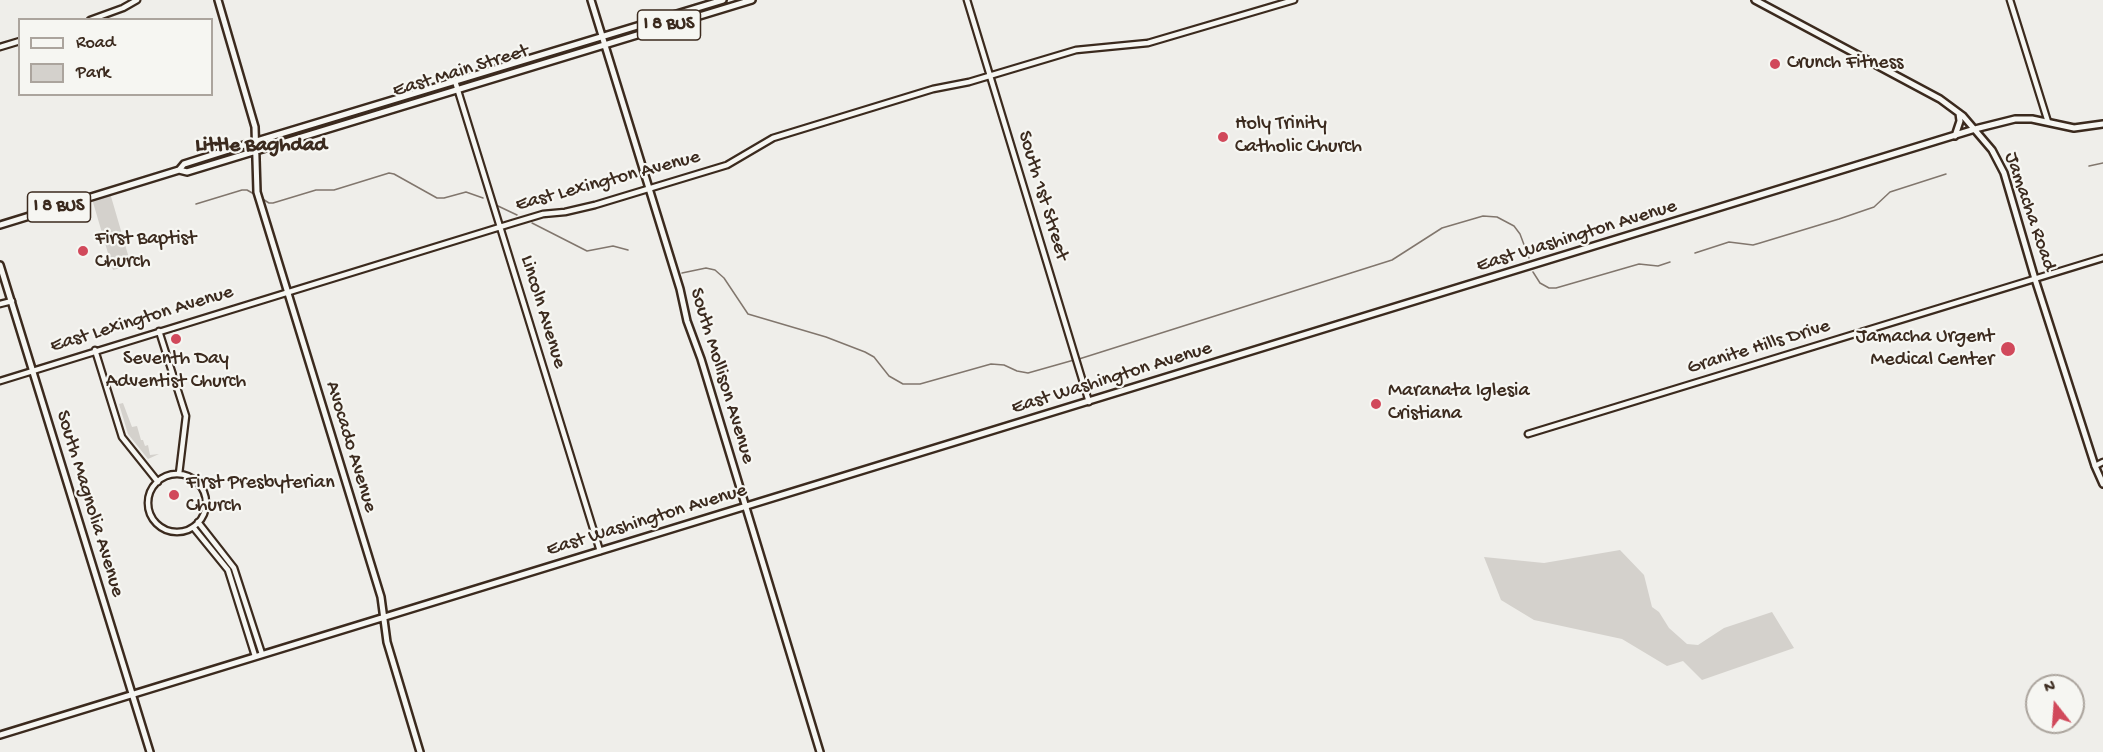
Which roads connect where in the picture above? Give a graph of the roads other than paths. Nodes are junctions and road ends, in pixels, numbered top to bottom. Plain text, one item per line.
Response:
1 (137, 0) edge
2 (218, 0) edge
3 (591, 0) edge
4 (723, 0) edge
5 (752, 0) edge
6 (967, 0) edge
7 (1294, 0) edge
8 (1755, 0) edge
9 (2010, 0) edge
10 (96, 18) edge
11 (602, 37) junction
12 (18, 42) edge
13 (604, 44) junction
14 (0, 47) edge
15 (502, 67) junction
16 (505, 75) junction
17 (990, 76) junction
18 (455, 81) junction
19 (457, 90) junction
20 (1959, 113) junction
21 (2048, 123) junction
22 (2103, 124) edge
23 (1975, 129) junction
24 (1955, 136) junction
25 (256, 141) junction
26 (257, 150) junction
27 (179, 170) junction
28 (649, 188) junction
29 (0, 225) edge
30 (499, 227) junction
31 (2103, 258) edge
32 (0, 265) edge
33 (2035, 279) junction
34 (287, 291) junction
35 (12, 301) junction
36 (0, 304) edge
37 (159, 331) junction
38 (94, 350) junction
39 (32, 370) junction
40 (0, 381) edge
41 (1089, 402) junction
42 (1528, 435) dead end
43 (2103, 462) edge
44 (2095, 465) junction
45 (179, 474) junction
46 (158, 482) junction
47 (2103, 484) edge
48 (745, 507) junction
49 (198, 522) junction
50 (193, 526) junction
51 (600, 551) junction
52 (384, 617) junction
53 (262, 654) junction
54 (255, 657) junction
55 (132, 694) junction
56 (0, 735) edge
57 (150, 752) edge
58 (420, 752) edge
59 (820, 752) edge

1 - 10 street
2 - 25 main road, Avocado Avenue
3 - 11 main road, South Mollison Avenue
4 - 11 main road, East Main Street / I 8 BUS
5 - 13 main road, East Main Street / I 8 BUS
6 - 17 street, South 1st Street
7 - 17 street, East Lexington Avenue
8 - 20 main road, Jamacha Road
9 - 21 street
11 - 13 main road, South Mollison Avenue
11 - 15 main road, East Main Street / I 8 BUS
12 - 14 street
13 - 16 main road, East Main Street / I 8 BUS
13 - 28 main road, South Mollison Avenue
15 - 16 main road
15 - 18 main road, East Main Street / I 8 BUS
16 - 19 main road, East Main Street / I 8 BUS
17 - 28 street, East Lexington Avenue
17 - 41 street, South 1st Street
18 - 19 street, Lincoln Avenue
18 - 25 main road, East Main Street / I 8 BUS
19 - 26 main road, East Main Street / I 8 BUS
19 - 30 street, Lincoln Avenue
20 - 23 main road, Jamacha Road
20 - 24 main road
21 - 22 main road, East Washington Avenue
21 - 23 main road, East Washington Avenue
23 - 24 main road, East Washington Avenue
23 - 33 main road, Jamacha Road
24 - 41 main road, East Washington Avenue
25 - 26 main road, Avocado Avenue
25 - 27 main road, East Main Street / I 8 BUS
26 - 27 main road, East Main Street / I 8 BUS
26 - 34 main road, Avocado Avenue
27 - 29 main road, East Main Street / I 8 BUS
28 - 30 street, East Lexington Avenue
28 - 48 main road, South Mollison Avenue
30 - 34 street, East Lexington Avenue
30 - 51 street, Lincoln Avenue
31 - 33 street, Granite Hills Drive
32 - 35 main road, South Magnolia Avenue
33 - 42 street, Granite Hills Drive
33 - 44 main road, Jamacha Road
34 - 37 street, East Lexington Avenue
34 - 52 main road, Avocado Avenue
35 - 36 street
35 - 39 main road, South Magnolia Avenue
37 - 38 street, East Lexington Avenue
37 - 45 street
38 - 39 street, East Lexington Avenue
38 - 46 street
39 - 40 street, East Lexington Avenue
39 - 55 main road, South Magnolia Avenue
41 - 48 main road, East Washington Avenue
43 - 44 street
44 - 47 main road, Jamacha Road
45 - 46 street
45 - 49 street
46 - 50 street
48 - 51 main road, East Washington Avenue
48 - 59 main road, South Mollison Avenue
49 - 50 street
49 - 53 street
50 - 54 street
51 - 52 main road, East Washington Avenue
52 - 53 main road, East Washington Avenue
52 - 58 main road, Avocado Avenue
53 - 54 main road, East Washington Avenue
54 - 55 main road, East Washington Avenue
55 - 56 main road, East Washington Avenue
55 - 57 main road, South Magnolia Avenue

